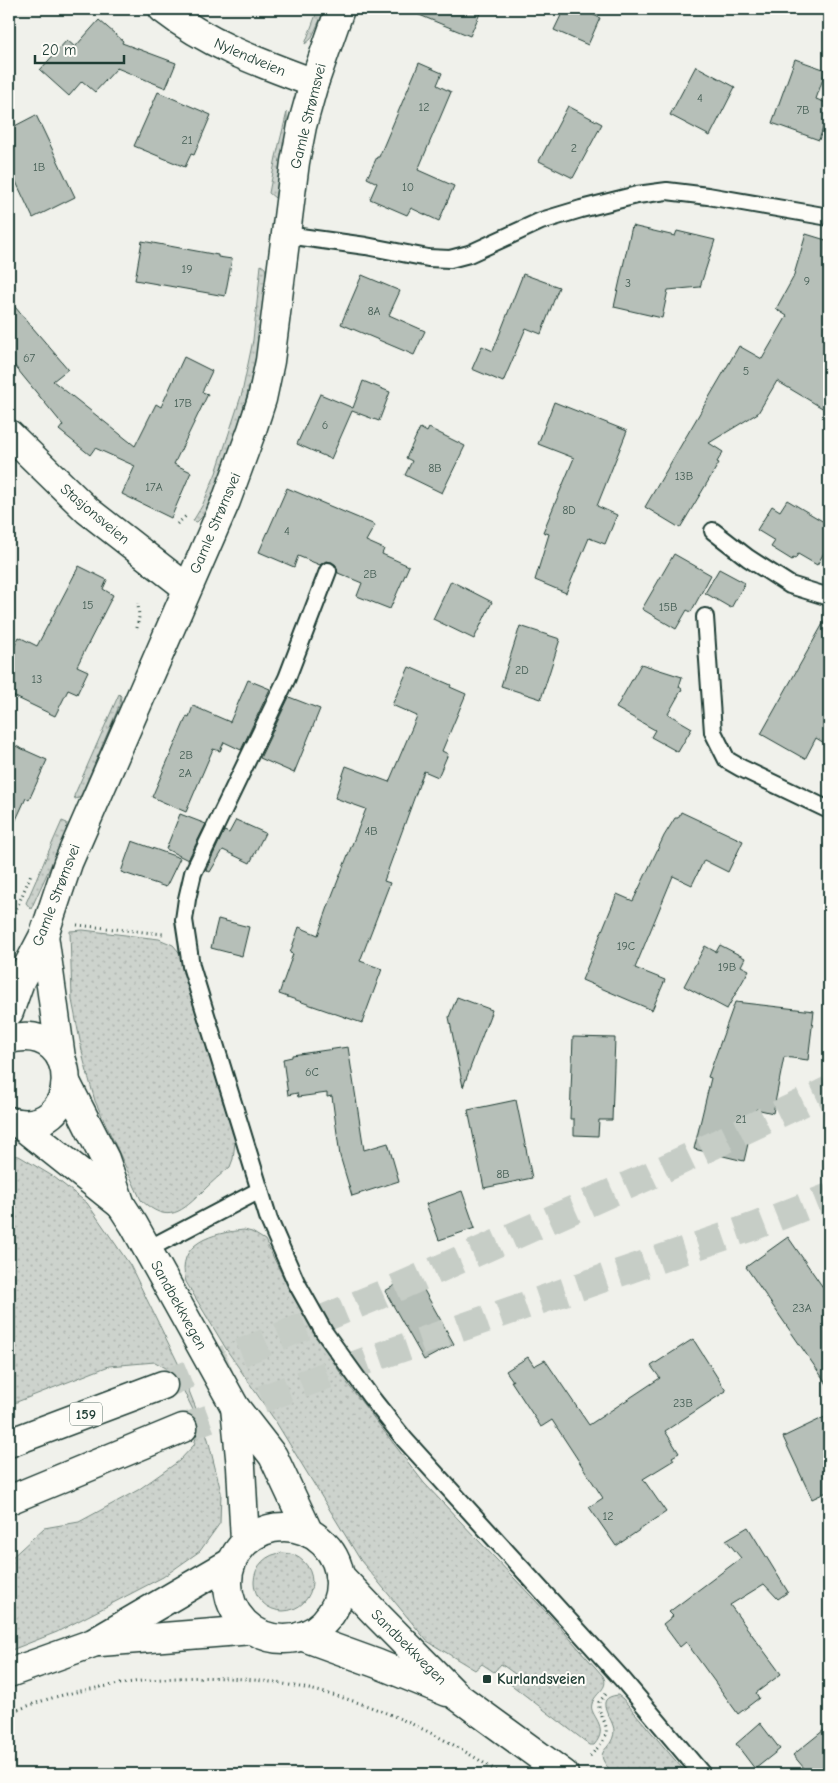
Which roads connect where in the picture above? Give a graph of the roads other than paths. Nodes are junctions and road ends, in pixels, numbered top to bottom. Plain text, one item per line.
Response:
1 (163, 9) edge
2 (340, 9) edge
3 (314, 83) junction
4 (829, 217) edge
5 (286, 235) junction
6 (9, 434) edge
7 (713, 531) dead end
8 (328, 571) dead end
9 (188, 588) junction
10 (829, 597) edge
11 (705, 617) dead end
12 (829, 810) edge
13 (44, 934) junction
14 (9, 1012) edge
15 (9, 1039) edge
16 (61, 1058) junction
17 (67, 1084) junction
18 (13, 1122) edge
19 (260, 1190) junction
20 (121, 1205) junction
21 (148, 1249) junction
22 (163, 1385) tunnel mouth
23 (236, 1407) junction
24 (183, 1428) tunnel mouth
25 (9, 1443) edge
26 (9, 1500) edge
27 (309, 1532) junction
28 (238, 1552) junction
29 (340, 1575) junction
30 (252, 1630) junction
31 (301, 1636) junction
32 (94, 1643) junction
33 (9, 1673) edge
34 (457, 1696) junction
35 (564, 1774) edge
36 (702, 1774) edge

1 - 3 main road, Nylendveien
2 - 3 main road, Gamle Strømsvei
3 - 5 main road, Gamle Strømsvei
4 - 5 lane
5 - 9 main road, Gamle Strømsvei
6 - 9 main road, Stasjonsveien
7 - 10 lane
8 - 19 lane
9 - 13 main road, Gamle Strømsvei
11 - 12 lane
13 - 14 main road, Gamle Strømsvei
13 - 16 main road, Sandbekkvegen
15 - 16 main road
16 - 17 main road, Sandbekkvegen
17 - 18 main road
17 - 20 main road, Sandbekkvegen
18 - 20 main road, Sandbekkvegen
19 - 21 lane
19 - 36 lane
20 - 21 main road, Sandbekkvegen
21 - 23 main road, Sandbekkvegen
22 - 25 main road, 159
23 - 27 main road, Sandbekkvegen
23 - 28 main road, Sandbekkvegen
24 - 26 main road
27 - 28 main road
27 - 29 main road
28 - 30 main road
28 - 32 main road
29 - 31 main road
29 - 34 main road, Sandbekkvegen
30 - 31 main road
30 - 32 main road
31 - 34 main road, Sandbekkvegen
32 - 33 main road
34 - 35 main road, Sandbekkvegen

